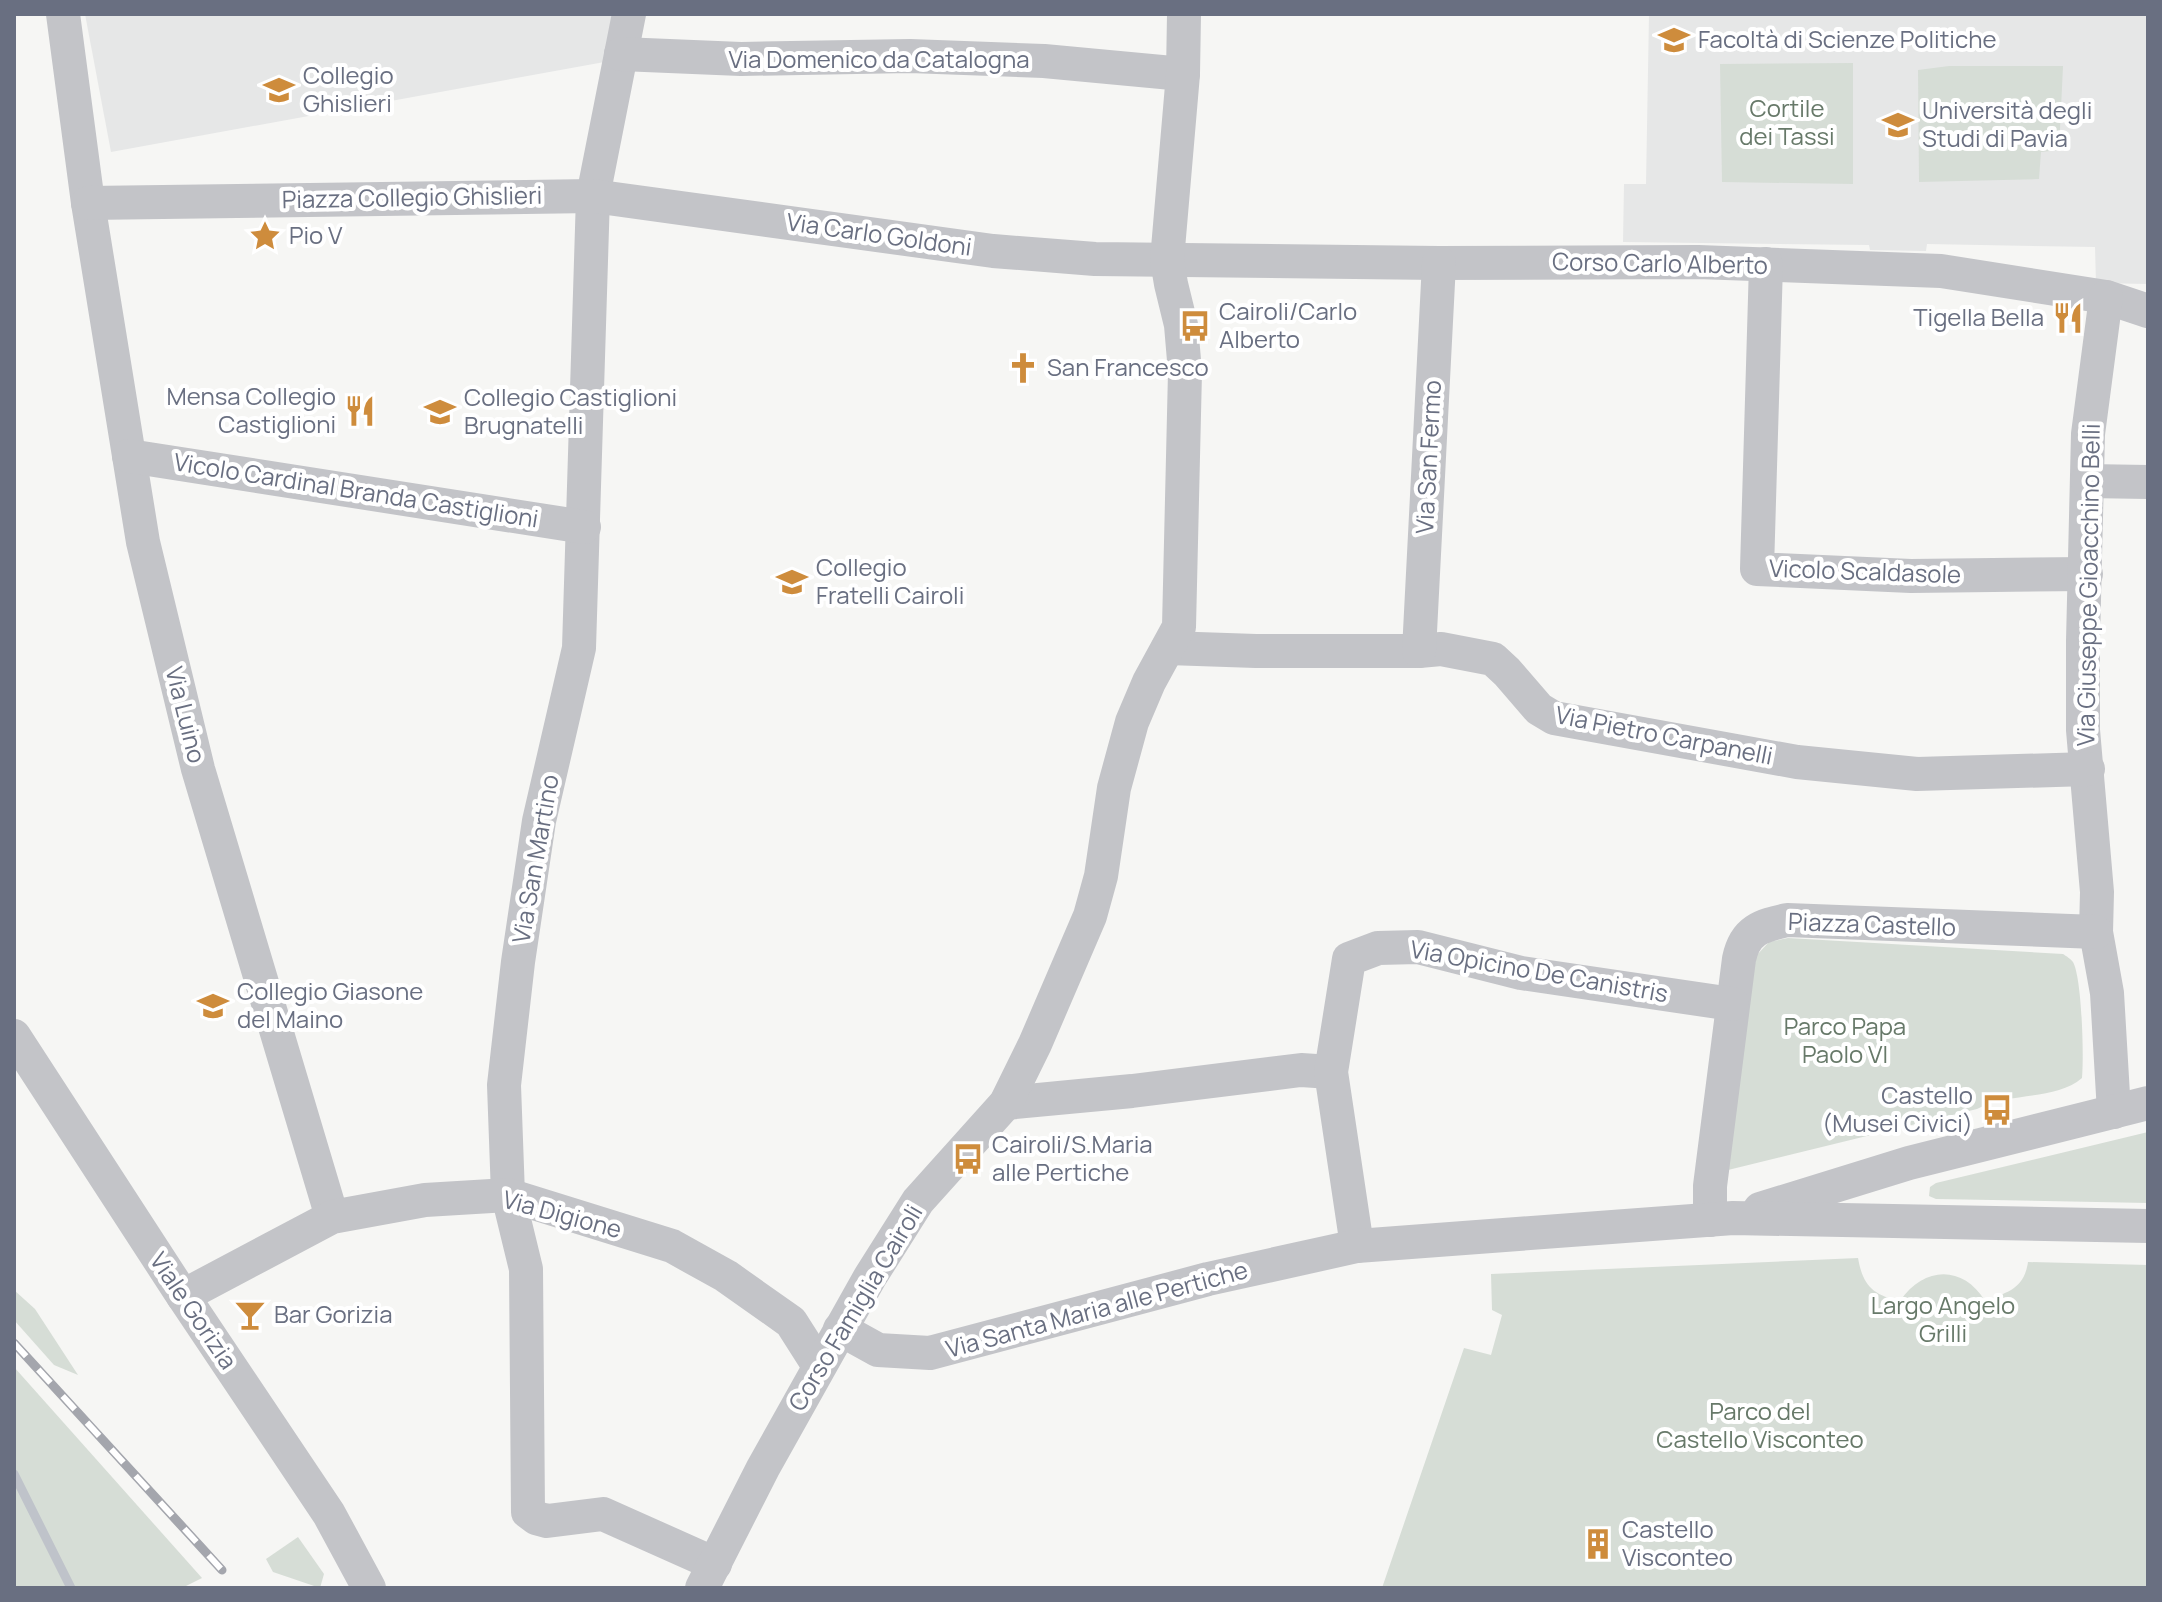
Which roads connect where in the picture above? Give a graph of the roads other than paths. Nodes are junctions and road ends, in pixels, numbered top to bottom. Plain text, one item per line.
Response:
1 (63, 14) edge
2 (629, 14) edge
3 (1184, 14) edge
4 (621, 54) junction
5 (1183, 74) junction
6 (593, 196) junction
7 (88, 203) junction
8 (1167, 260) junction
9 (1439, 263) junction
10 (1766, 264) junction
11 (2106, 297) junction
12 (2148, 311) edge
13 (129, 456) junction
14 (2087, 481) junction
15 (2148, 482) edge
16 (584, 527) junction
17 (2086, 574) junction
18 (1168, 648) junction
19 (1419, 651) junction
20 (2088, 769) junction
21 (2096, 932) junction
22 (1732, 1004) junction
23 (14, 1036) edge
24 (1331, 1072) junction
25 (1006, 1103) junction
26 (2148, 1103) edge
27 (2114, 1112) junction
28 (1909, 1163) junction
29 (508, 1195) junction
30 (332, 1217) junction
31 (1722, 1219) junction
32 (1908, 1222) junction
33 (2148, 1226) edge
34 (1357, 1246) junction
35 (183, 1296) junction
36 (840, 1329) junction
37 (819, 1366) junction
38 (708, 1576) edge
39 (369, 1588) edge

1 - 7 street, Via Luino
2 - 4 street
3 - 5 street, Corso Famiglia Cairoli
4 - 5 street, Via Domenico da Catalogna
4 - 6 street
5 - 8 street, Corso Famiglia Cairoli
6 - 7 street, Piazza Collegio Ghislieri
6 - 8 street, Via Carlo Goldoni
6 - 16 street, Via San Martino
7 - 13 street, Via Luino
8 - 9 street, Corso Carlo Alberto
8 - 18 street, Corso Famiglia Cairoli
9 - 10 street, Corso Carlo Alberto
9 - 19 street, Via San Fermo
10 - 11 street, Corso Carlo Alberto
10 - 17 street, Vicolo Scaldasole
11 - 12 street, Corso Carlo Alberto
11 - 14 street, Via Giuseppe Gioacchino Belli
13 - 16 street, Vicolo Cardinal Branda Castiglioni
13 - 30 street, Via Luino
14 - 15 street
14 - 17 street, Via Giuseppe Gioacchino Belli
16 - 29 street, Via San Martino
17 - 20 street, Via Giuseppe Gioacchino Belli
18 - 19 street, Via Pietro Carpanelli
18 - 25 street, Corso Famiglia Cairoli
19 - 20 street, Via Pietro Carpanelli
20 - 21 street, Via Giuseppe Gioacchino Belli
21 - 22 street, Piazza Castello
21 - 27 street, Via Giuseppe Gioacchino Belli
22 - 24 street, Via Opicino De Canistris
22 - 31 street, Piazza Castello
23 - 35 street, Viale Gorizia
24 - 25 street
24 - 34 street, Via Opicino De Canistris
25 - 36 street, Corso Famiglia Cairoli
26 - 27 street
27 - 28 street
28 - 31 street
28 - 32 street
29 - 30 street, Via Digione
29 - 37 street, Via Digione
29 - 38 street, Via San Martino
30 - 35 street, Via Digione
31 - 32 street
31 - 34 street
32 - 33 street
34 - 36 street, Via Santa Maria alle Pertiche
35 - 39 street, Viale Gorizia
36 - 37 street, Corso Famiglia Cairoli
37 - 38 street, Corso Famiglia Cairoli

